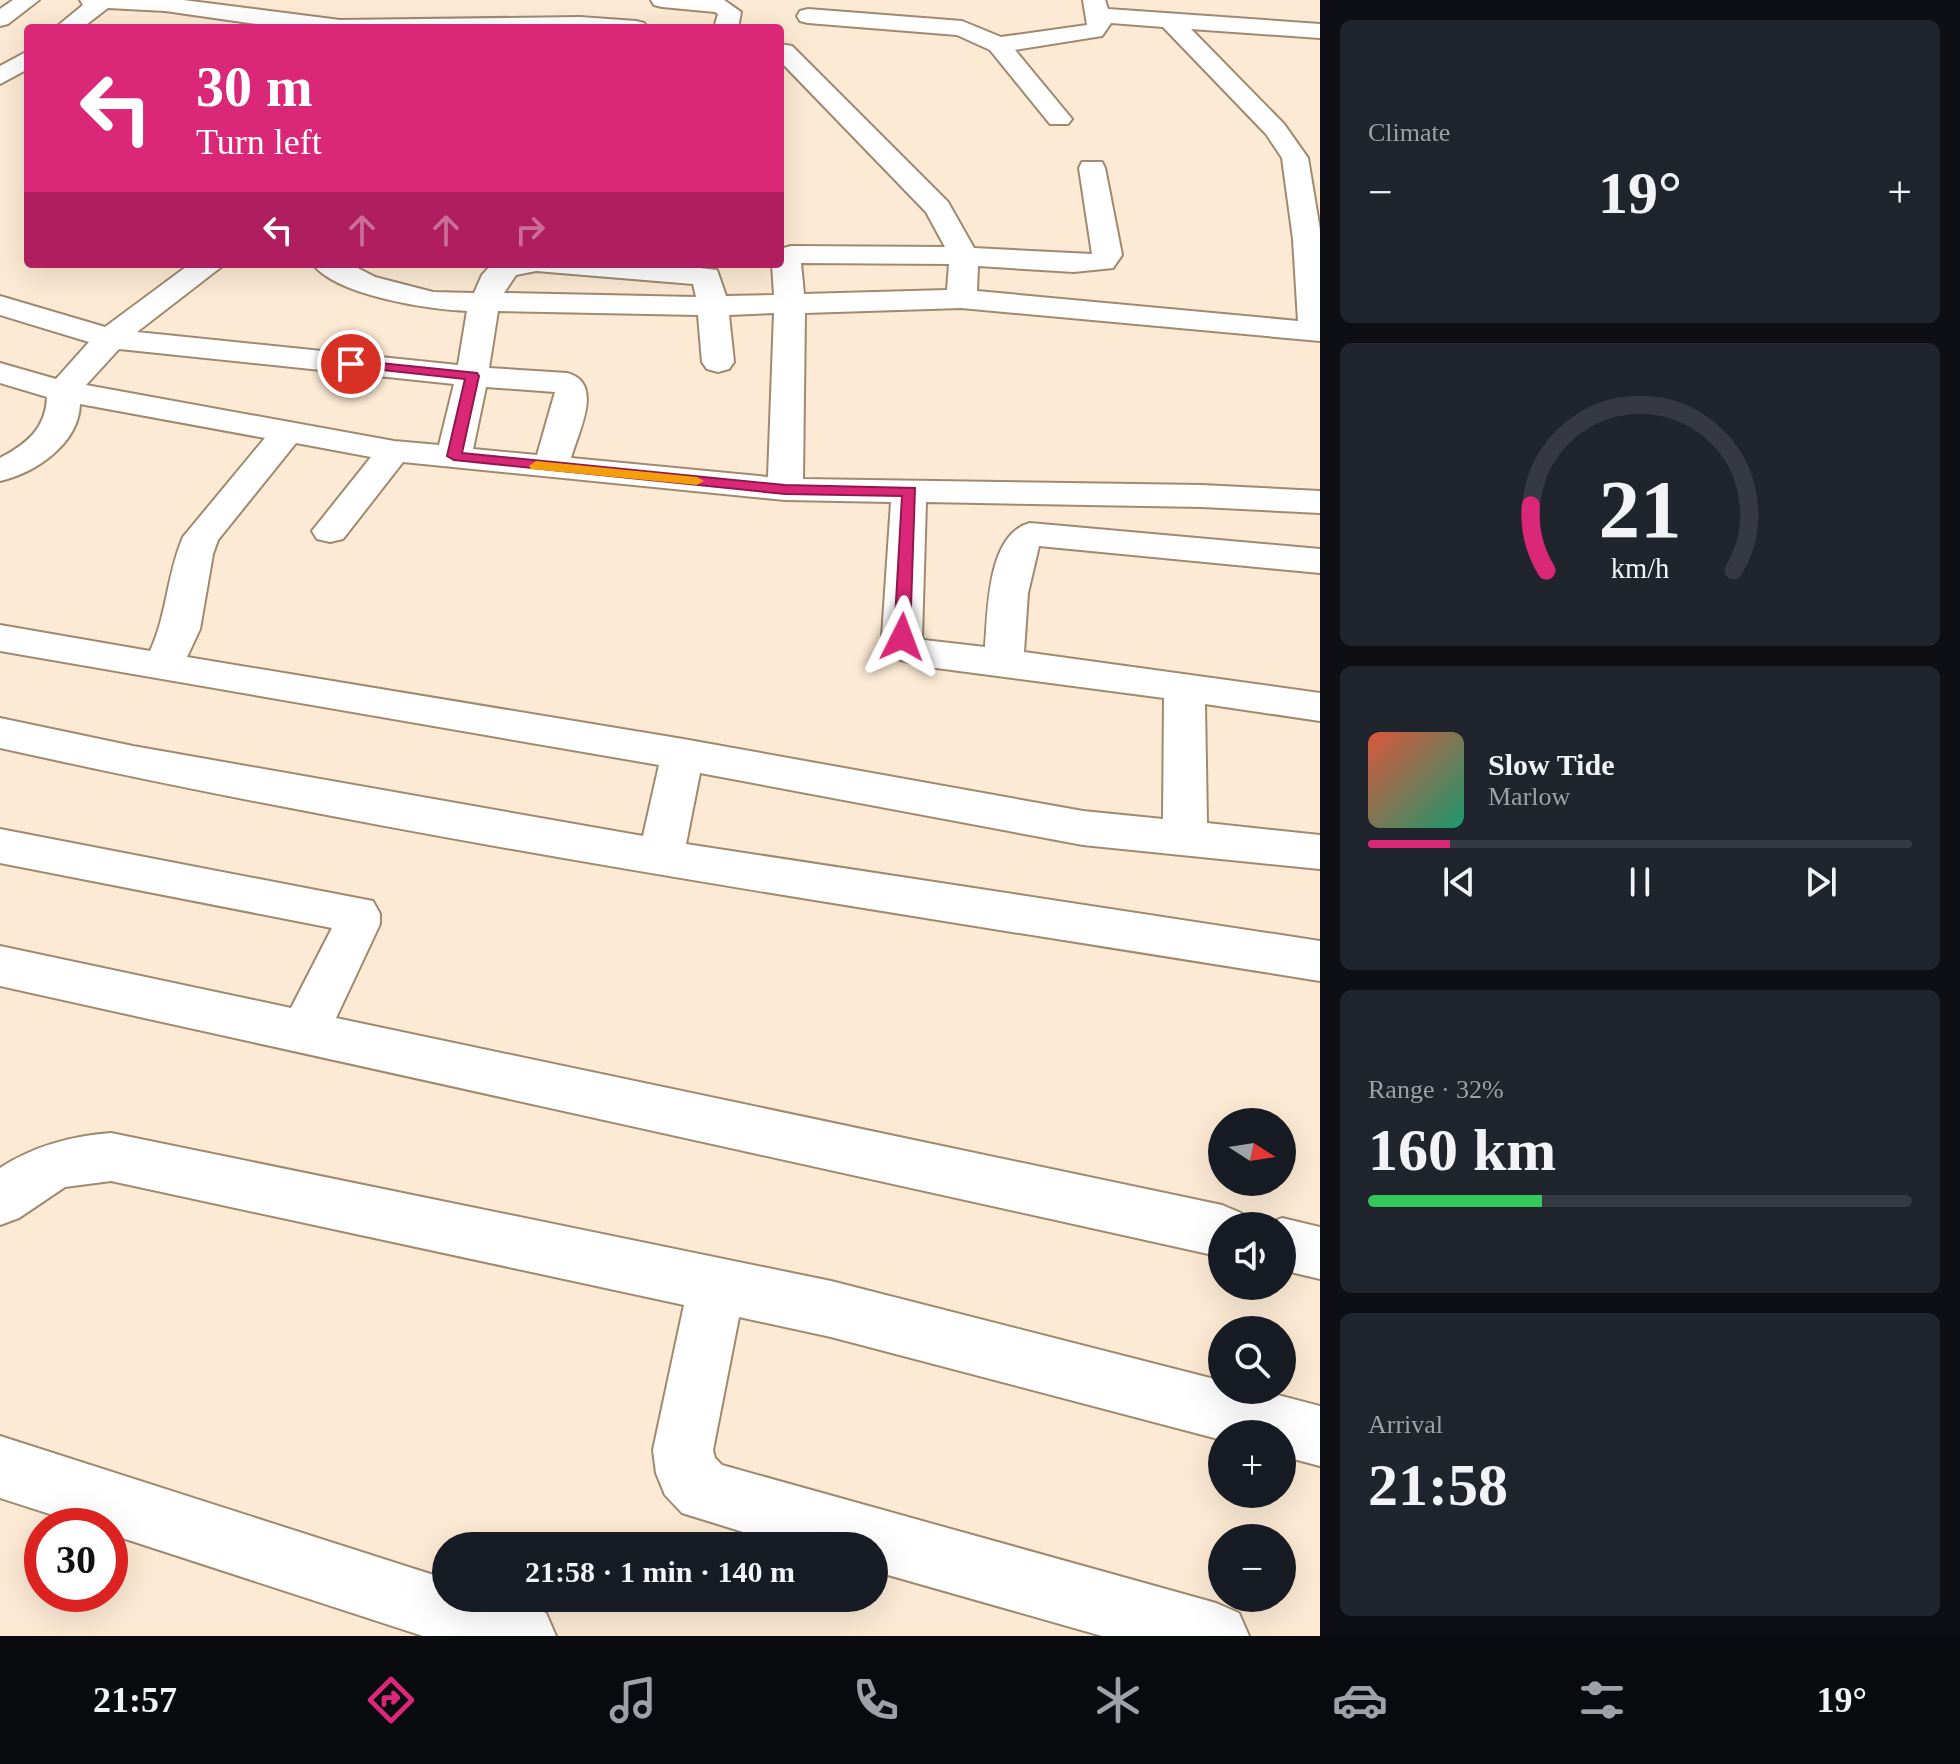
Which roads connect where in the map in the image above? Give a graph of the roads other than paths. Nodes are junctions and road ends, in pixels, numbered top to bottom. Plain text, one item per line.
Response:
1 (28, 0) edge
2 (91, 0) edge
3 (276, 0) edge
4 (363, 0) edge
5 (481, 0) edge
6 (662, 0) edge
7 (103, 1) edge
8 (167, 2) edge
9 (815, 8) edge
10 (1096, 8) edge
11 (221, 12) junction
12 (257, 18) junction
13 (0, 19) edge
14 (1170, 21) junction
15 (471, 23) junction
16 (72, 24) edge
17 (208, 24) edge
18 (312, 24) edge
19 (343, 24) edge
20 (460, 24) edge
21 (580, 24) edge
22 (726, 24) edge
23 (1320, 31) edge
24 (998, 45) junction
25 (784, 48) edge
26 (784, 53) edge
27 (0, 56) edge
28 (24, 59) edge
29 (24, 61) edge
30 (0, 77) edge
31 (1059, 119) dead end
32 (1092, 168) dead end
33 (964, 256) junction
34 (204, 268) edge
35 (336, 268) edge
36 (506, 268) edge
37 (648, 268) edge
38 (701, 270) edge
39 (961, 299) junction
40 (484, 303) junction
41 (0, 305) edge
42 (713, 306) junction
43 (790, 306) junction
44 (1317, 331) edge
45 (108, 338) junction
46 (718, 362) dead end
47 (0, 373) edge
48 (472, 376) junction
49 (63, 391) junction
50 (288, 432) junction
51 (394, 451) junction
52 (454, 456) junction
53 (551, 467) junction
54 (0, 471) edge
55 (785, 489) junction
56 (909, 491) junction
57 (1320, 502) edge
58 (330, 531) dead end
59 (1320, 561) edge
60 (0, 638) edge
61 (1003, 663) junction
62 (162, 667) junction
63 (1184, 687) junction
64 (1320, 707) edge
65 (0, 733) edge
66 (683, 754) junction
67 (1185, 840) junction
68 (0, 846) edge
69 (1320, 852) edge
70 (661, 857) junction
71 (1320, 961) edge
72 (0, 966) edge
73 (304, 1033) junction
74 (0, 1200) edge
75 (1208, 1228) edge
76 (1296, 1247) edge
77 (1320, 1253) edge
78 (717, 1285) junction
79 (1320, 1436) edge
80 (0, 1467) edge
81 (523, 1636) edge
82 (1216, 1636) edge

1 - 13 street
2 - 7 street
3 - 12 street
4 - 19 street
5 - 15 street
6 - 22 street
7 - 8 street
7 - 16 street
8 - 11 street
9 - 24 street
9 - 25 street
10 - 14 street
10 - 24 street
11 - 12 street
11 - 17 street
12 - 18 street
14 - 23 street
14 - 44 street
15 - 20 street
15 - 21 street
24 - 31 street
26 - 33 street
27 - 28 street
29 - 30 street
32 - 33 street
33 - 39 street
33 - 43 street
34 - 45 street
35 - 40 street
36 - 40 street
37 - 38 street
38 - 42 street
39 - 43 street
39 - 44 street
40 - 42 street
40 - 48 street
41 - 45 street
42 - 43 street
42 - 46 street
43 - 55 street
45 - 48 street
45 - 49 street
47 - 49 street
48 - 52 street
48 - 53 street
49 - 50 street
49 - 54 street
50 - 51 street
50 - 62 street
51 - 52 street
51 - 58 street
52 - 53 street
53 - 55 street
55 - 56 street
56 - 57 street
56 - 61 street
59 - 61 street
60 - 62 street
61 - 63 street
62 - 66 street
63 - 64 street
63 - 67 street
65 - 70 street
66 - 67 street
66 - 70 street
67 - 69 street
68 - 73 street
70 - 71 street
72 - 73 street
73 - 75 street
74 - 78 street
76 - 77 street
78 - 79 street
78 - 82 street
80 - 81 street

